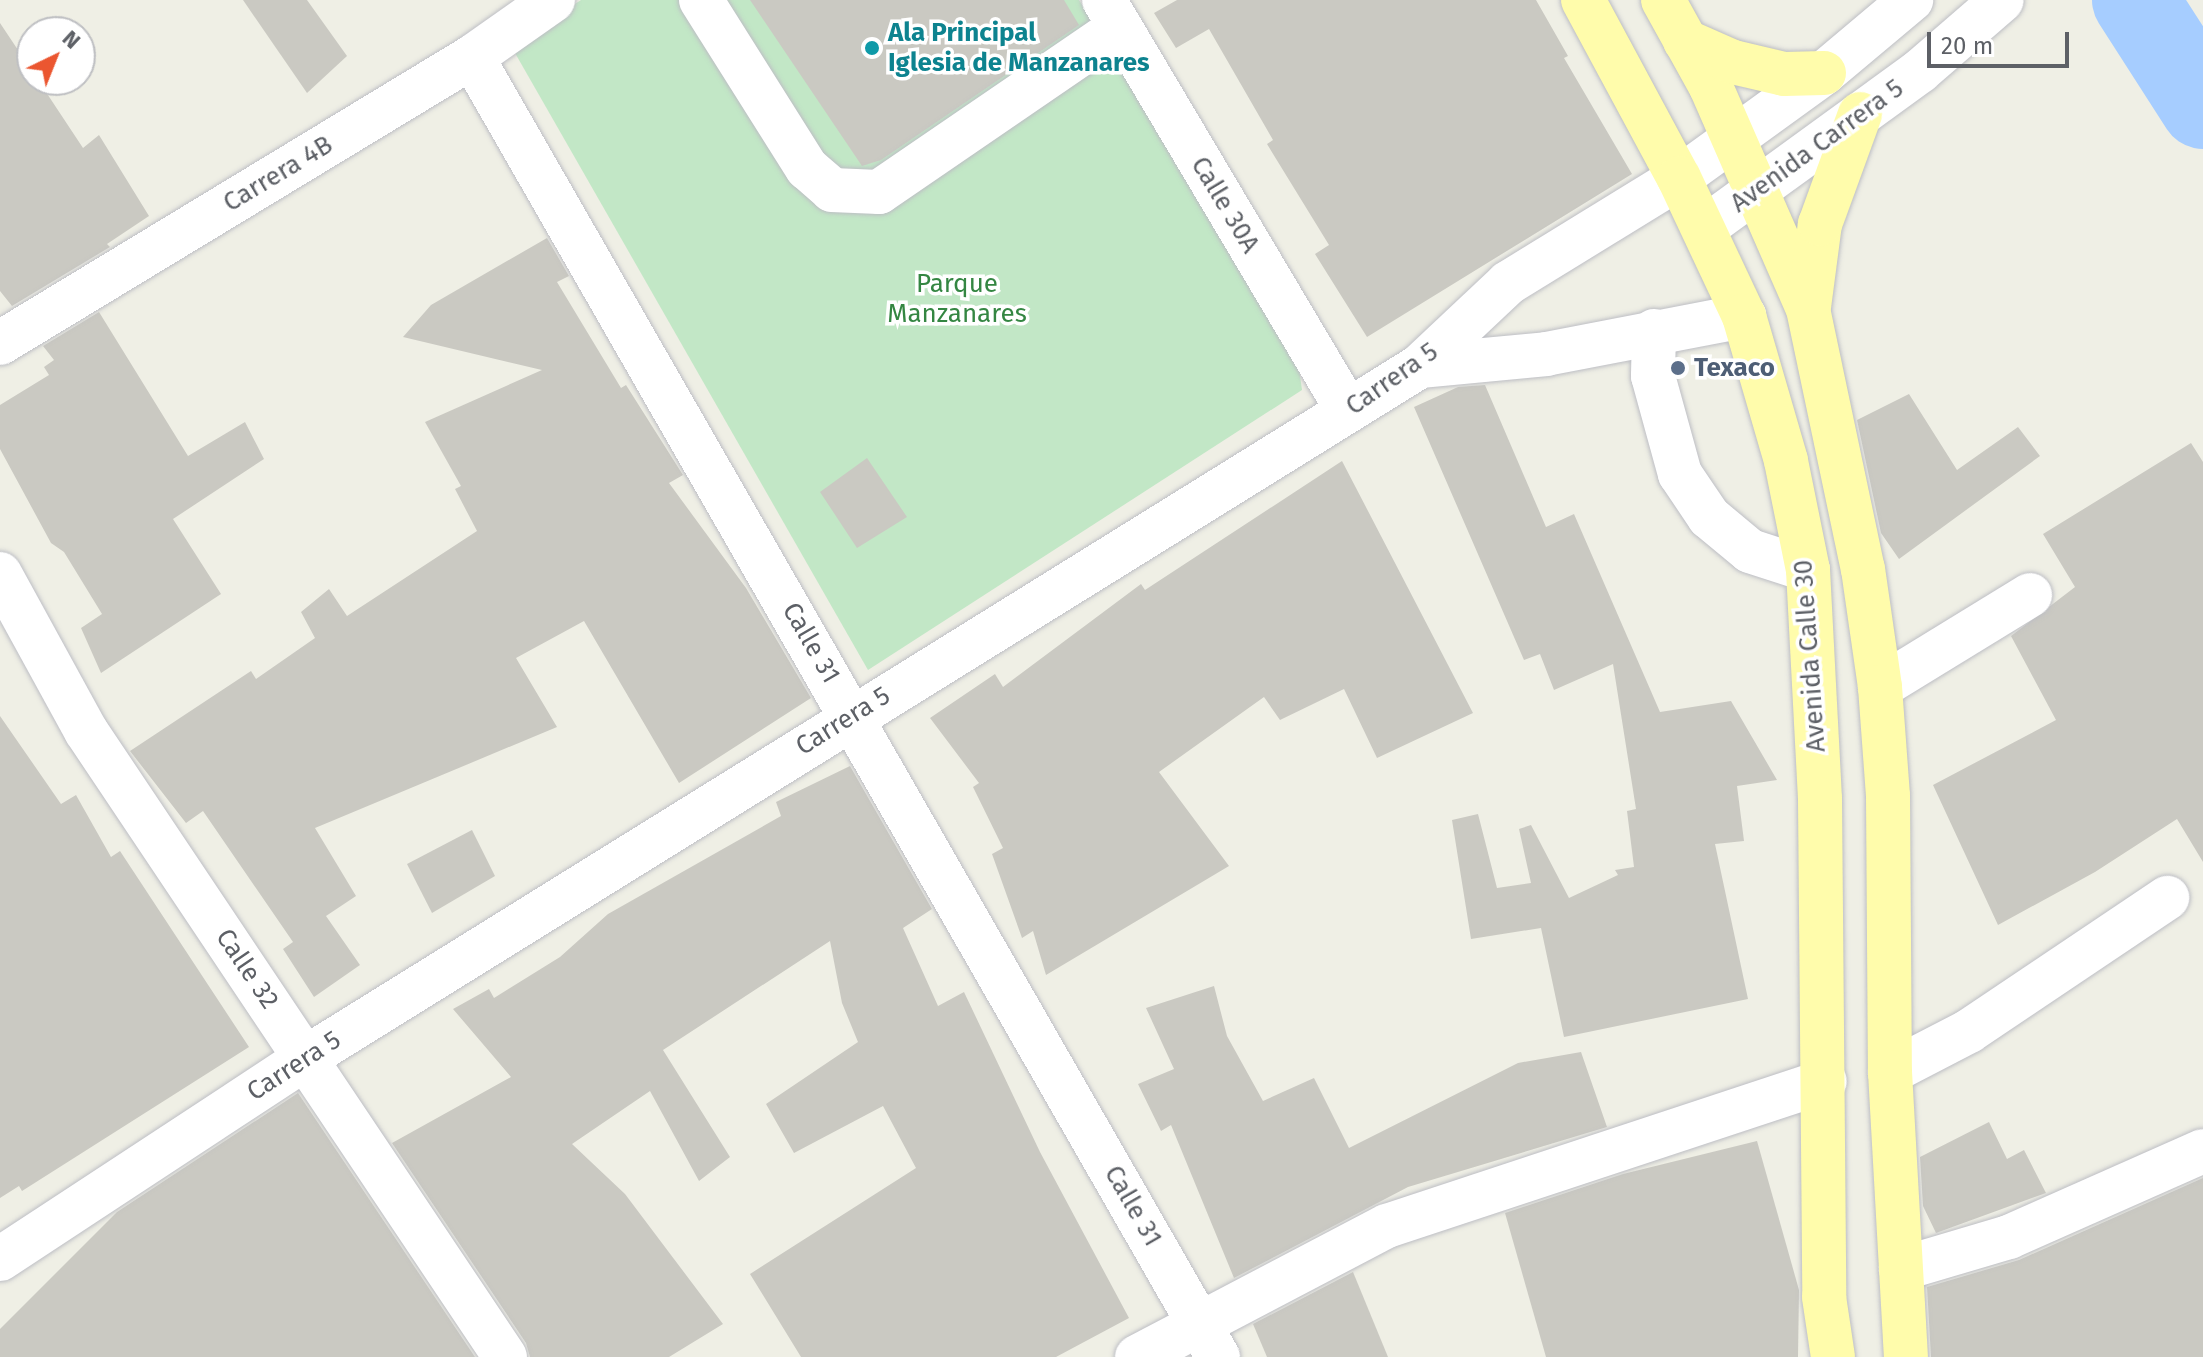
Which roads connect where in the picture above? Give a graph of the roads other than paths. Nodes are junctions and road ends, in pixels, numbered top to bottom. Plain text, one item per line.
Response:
1 (553, 0) edge
2 (701, 0) edge
3 (1583, 0) edge
4 (1663, 0) edge
5 (1911, 0) edge
6 (2002, 0) edge
7 (1112, 14) edge
8 (1685, 41) junction
9 (472, 57) junction
10 (1824, 73) junction
11 (1860, 114) junction
12 (1735, 139) junction
13 (1679, 178) junction
14 (1759, 192) junction
15 (1704, 228) junction
16 (1808, 309) junction
17 (1744, 316) junction
18 (1654, 331) junction
19 (0, 343) edge
20 (1420, 366) junction
21 (1347, 410) junction
22 (1808, 570) junction
23 (0, 574) edge
24 (2030, 595) dead end
25 (1880, 687) junction
26 (853, 715) junction
27 (2167, 898) dead end
28 (307, 1057) junction
29 (1890, 1072) junction
30 (1825, 1081) junction
31 (2203, 1151) edge
32 (0, 1259) edge
33 (1901, 1269) junction
34 (1210, 1341) edge
35 (505, 1357) edge
36 (1137, 1357) edge
37 (1833, 1357) edge
38 (1906, 1357) edge

1 - 9 street, Carrera 4B
2 - 7 street
3 - 13 main road, Avenida Calle 30
4 - 8 main road
5 - 10 street, Avenida Carrera 5
6 - 11 street, Avenida Carrera 5
7 - 21 street, Calle 30A
8 - 10 main road
8 - 12 main road
9 - 19 street, Carrera 4B
9 - 26 street, Calle 31
10 - 12 street, Avenida Carrera 5
11 - 14 street, Avenida Carrera 5
11 - 16 main road
12 - 13 street, Avenida Carrera 5
12 - 14 main road
13 - 15 main road, Avenida Calle 30
13 - 20 street, Carrera 5
14 - 15 street, Avenida Carrera 5
14 - 16 main road
15 - 17 main road, Avenida Calle 30
16 - 25 main road
17 - 18 street
17 - 22 main road, Avenida Calle 30
18 - 20 street
18 - 22 street
20 - 21 street, Carrera 5
21 - 26 street, Carrera 5
22 - 30 main road, Avenida Calle 30
23 - 28 street, Calle 32
24 - 25 street
25 - 29 main road
26 - 28 street, Carrera 5
26 - 34 street, Calle 31
27 - 29 street
28 - 32 street, Carrera 5
28 - 35 street, Calle 32
29 - 33 main road
30 - 34 street
30 - 37 main road, Avenida Calle 30
31 - 33 street
33 - 38 main road
34 - 36 street

